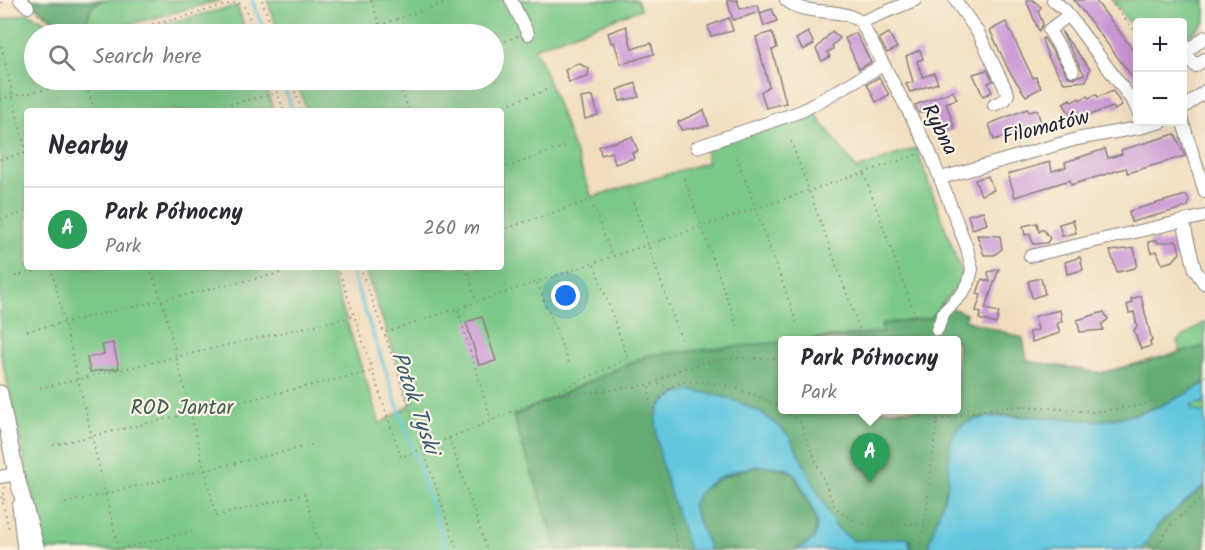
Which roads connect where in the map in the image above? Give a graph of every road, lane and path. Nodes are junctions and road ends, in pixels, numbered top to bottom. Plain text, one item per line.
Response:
1 (3, 0) edge
2 (262, 0) edge
3 (371, 0) edge
4 (454, 0) edge
5 (511, 0) edge
6 (915, 0) edge
7 (955, 0) edge
8 (1053, 0) edge
9 (1110, 0) edge
10 (789, 1) edge
11 (24, 4) edge
12 (0, 9) edge
13 (1069, 15) junction
14 (861, 22) junction
15 (55, 24) edge
16 (152, 24) edge
17 (252, 24) edge
18 (270, 24) edge
19 (380, 24) edge
20 (383, 24) edge
21 (1133, 30) edge
22 (528, 34) joint
23 (1205, 37) edge
24 (0, 40) edge
25 (504, 42) edge
26 (1205, 59) edge
27 (883, 65) junction
28 (1073, 70) dead end
29 (549, 89) dead end
30 (40, 90) edge
31 (88, 90) edge
32 (276, 90) edge
33 (295, 90) edge
34 (401, 90) edge
35 (1205, 91) edge
36 (277, 93) junction
37 (13, 96) junction
38 (0, 99) edge
39 (1133, 102) edge
40 (994, 105) dead end
41 (1187, 105) edge
42 (94, 108) edge
43 (214, 108) edge
44 (283, 108) edge
45 (301, 108) edge
46 (408, 108) edge
47 (496, 108) edge
48 (1133, 126) edge
49 (1184, 126) edge
50 (791, 141) dead end
51 (24, 144) edge
52 (566, 147) dead end
53 (697, 147) dead end
54 (929, 150) junction
55 (24, 153) edge
56 (736, 157) dead end
57 (0, 159) edge
58 (504, 168) edge
59 (864, 172) junction
60 (684, 178) dead end
61 (941, 178) junction
62 (629, 191) dead end
63 (809, 191) junction
64 (1205, 192) edge
65 (755, 209) junction
66 (24, 213) edge
67 (1205, 216) edge
68 (1, 219) edge
69 (1183, 221) junction
70 (702, 227) junction
71 (504, 229) edge
72 (648, 245) junction
73 (1030, 256) dead end
74 (612, 257) junction
75 (594, 263) junction
76 (40, 270) edge
77 (53, 270) edge
78 (151, 270) edge
79 (294, 270) edge
80 (339, 270) edge
81 (361, 270) edge
82 (467, 270) edge
83 (15, 276) dead end
84 (537, 282) junction
85 (1204, 283) edge
86 (162, 302) junction
87 (477, 302) junction
88 (457, 309) junction
89 (914, 312) dead end
90 (356, 316) junction
91 (64, 323) junction
92 (737, 326) dead end
93 (798, 326) dead end
94 (860, 330) dead end
95 (937, 330) dead end
96 (27, 331) dead end
97 (384, 333) junction
98 (681, 339) dead end
99 (177, 357) junction
100 (778, 359) edge
101 (569, 363) dead end
102 (374, 371) junction
103 (1205, 376) edge
104 (78, 379) junction
105 (649, 385) junction
106 (671, 387) junction
107 (40, 388) dead end
108 (557, 392) junction
109 (0, 393) edge
110 (778, 407) edge
111 (191, 413) junction
112 (650, 414) junction
113 (790, 414) edge
114 (938, 414) edge
115 (0, 418) edge
116 (491, 420) junction
117 (937, 420) junction
118 (7, 436) junction
119 (92, 436) junction
120 (449, 438) junction
121 (53, 446) dead end
122 (312, 446) dead end
123 (422, 450) junction
124 (205, 469) junction
125 (0, 477) edge
126 (17, 479) junction
127 (0, 491) edge
128 (105, 493) junction
129 (1205, 496) edge
130 (65, 503) dead end
131 (925, 523) junction
132 (193, 531) dead end
133 (12, 539) dead end
134 (25, 550) edge
135 (37, 550) edge
136 (115, 550) edge
137 (119, 550) edge
138 (321, 550) edge
139 (457, 550) edge
140 (487, 550) edge
141 (679, 550) edge
142 (919, 550) edge
143 (1154, 550) edge

1 - 12 path
2 - 18 path
3 - 19 path
4 - 20 path
5 - 22 street
6 - 14 street
7 - 40 street
8 - 13 street
9 - 21 path
10 - 14 street
11 - 15 path
13 - 28 street
13 - 39 street
14 - 27 street, Rybna
16 - 17 path
22 - 25 path
23 - 26 street
24 - 37 path
27 - 53 street
27 - 54 street, Rybna
29 - 47 path
30 - 37 path
31 - 42 path
32 - 36 path
33 - 45 path
34 - 46 path
35 - 41 street
36 - 43 path
36 - 44 path
37 - 38 path
37 - 51 path
48 - 61 street, Filomatów
49 - 64 street
50 - 63 path
52 - 58 path
54 - 59 path
54 - 61 street, Rybna
55 - 57 path
56 - 65 path
59 - 63 path
59 - 89 path
60 - 70 path
61 - 95 street, Rybna
62 - 72 path
63 - 65 path
63 - 94 path
65 - 70 path
65 - 93 path
66 - 68 path
67 - 69 street
69 - 73 street
69 - 85 street
70 - 72 path
70 - 92 path
71 - 74 path
72 - 74 path
72 - 98 path
74 - 75 path
75 - 84 path
75 - 108 path
76 - 83 path
77 - 91 path
78 - 86 path
79 - 86 path
80 - 90 path
81 - 97 path
82 - 87 path
84 - 87 path
84 - 101 path
86 - 91 path
86 - 99 path
87 - 88 path
88 - 97 path
88 - 116 path
90 - 99 path
90 - 102 path
91 - 96 path
91 - 104 path
97 - 123 path
99 - 104 path
99 - 111 path
100 - 105 path
102 - 111 path
102 - 123 path
103 - 117 path
104 - 107 path
104 - 119 path
105 - 106 path
105 - 108 path
105 - 112 path
106 - 110 path
106 - 112 path
108 - 116 path
109 - 118 main road
111 - 119 path
111 - 124 path
112 - 141 path
113 - 131 path
114 - 117 path
115 - 118 main road
116 - 120 path
117 - 131 path
118 - 126 main road
119 - 121 path
119 - 128 path
120 - 123 path
120 - 140 path
122 - 124 path
123 - 139 path
124 - 128 path
124 - 138 path
125 - 126 street
126 - 134 main road
126 - 135 main road
127 - 133 path
128 - 130 path
128 - 137 path
129 - 143 path
131 - 142 path
132 - 137 path
136 - 137 path

